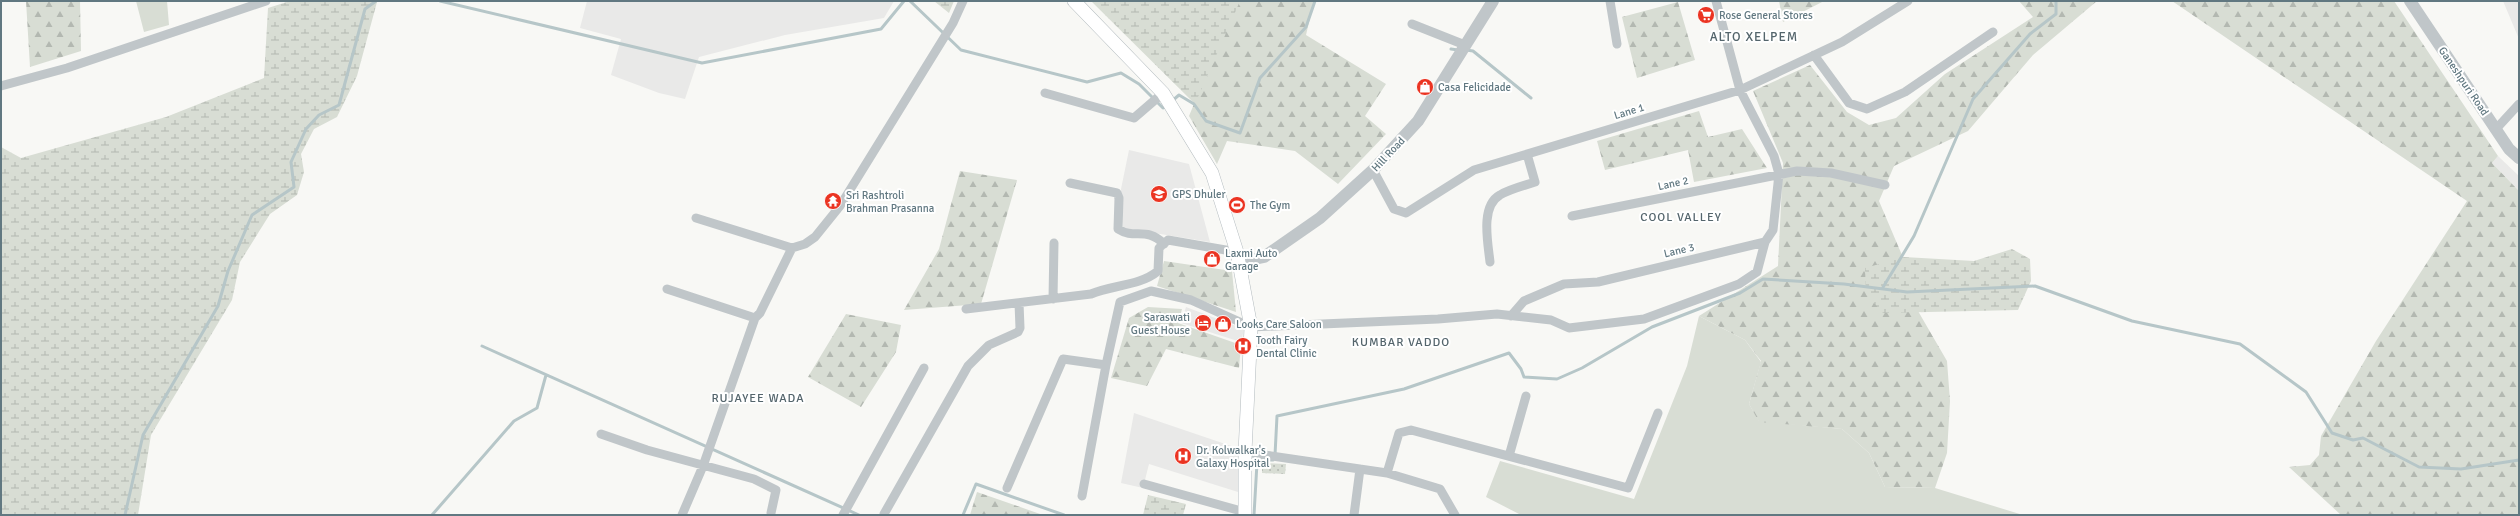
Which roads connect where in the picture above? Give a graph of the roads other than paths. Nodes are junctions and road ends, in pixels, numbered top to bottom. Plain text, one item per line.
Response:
1 (266, 1) edge
2 (963, 1) edge
3 (1074, 1) edge
4 (1493, 1) edge
5 (1610, 1) edge
6 (1716, 1) edge
7 (1908, 1) edge
8 (2410, 1) edge
9 (1412, 24) dead end
10 (1993, 32) dead end
11 (1617, 44) dead end
12 (1465, 45) junction
13 (1814, 55) junction
14 (1, 86) edge
15 (1740, 90) junction
16 (1045, 93) dead end
17 (1163, 93) junction
18 (2519, 104) edge
19 (2496, 129) junction
20 (1527, 154) junction
21 (2519, 158) edge
22 (1373, 170) junction
23 (1778, 174) junction
24 (1070, 183) dead end
25 (1885, 185) dead end
26 (1572, 216) dead end
27 (696, 218) dead end
28 (1765, 242) junction
29 (1054, 243) dead end
30 (1164, 244) junction
31 (792, 248) junction
32 (1239, 257) junction
33 (1490, 262) dead end
34 (667, 289) dead end
35 (1053, 299) junction
36 (1019, 303) junction
37 (966, 309) dead end
38 (1511, 316) junction
39 (755, 318) junction
40 (1251, 327) junction
41 (1106, 365) junction
42 (924, 368) dead end
43 (1526, 396) dead end
44 (1658, 413) dead end
45 (600, 434) dead end
46 (1245, 452) junction
47 (1509, 456) junction
48 (703, 466) junction
49 (1360, 469) junction
50 (1387, 473) junction
51 (1144, 484) dead end
52 (1007, 488) dead end
53 (1082, 496) dead end
54 (772, 514) edge
55 (884, 514) dead end
56 (1245, 514) edge
57 (682, 515) edge
58 (843, 515) edge
59 (1354, 515) edge
60 (1455, 515) edge

1 - 14 street
2 - 31 street
3 - 17 main road
4 - 12 street, Hill Road
5 - 11 street
6 - 15 street
7 - 13 street, Lane 1
8 - 19 street, Ganeshpuri Road
9 - 12 street
10 - 13 street
12 - 22 street, Hill Road
13 - 15 street, Lane 1
15 - 20 street, Lane 1
15 - 23 street
16 - 17 street
17 - 32 main road
18 - 19 street
19 - 21 street, Ganeshpuri Road
20 - 22 street, Lane 1
20 - 33 street
22 - 32 street, Hill Road
23 - 25 street, Lane 2
23 - 26 street, Lane 2
23 - 28 street
24 - 30 street
27 - 31 street
28 - 38 street, Lane 3
28 - 38 street
29 - 35 street
30 - 32 street
30 - 35 street
31 - 39 street
32 - 40 main road
34 - 39 street
35 - 36 street
36 - 37 street
36 - 55 street
38 - 40 street
39 - 48 street
40 - 41 street
40 - 46 main road
41 - 52 street
41 - 53 street
42 - 58 street
43 - 47 street
44 - 47 street
45 - 48 street
46 - 49 street
46 - 56 main road
47 - 50 street
48 - 54 street
48 - 57 street
49 - 50 street
49 - 59 street
50 - 60 street
51 - 56 street

